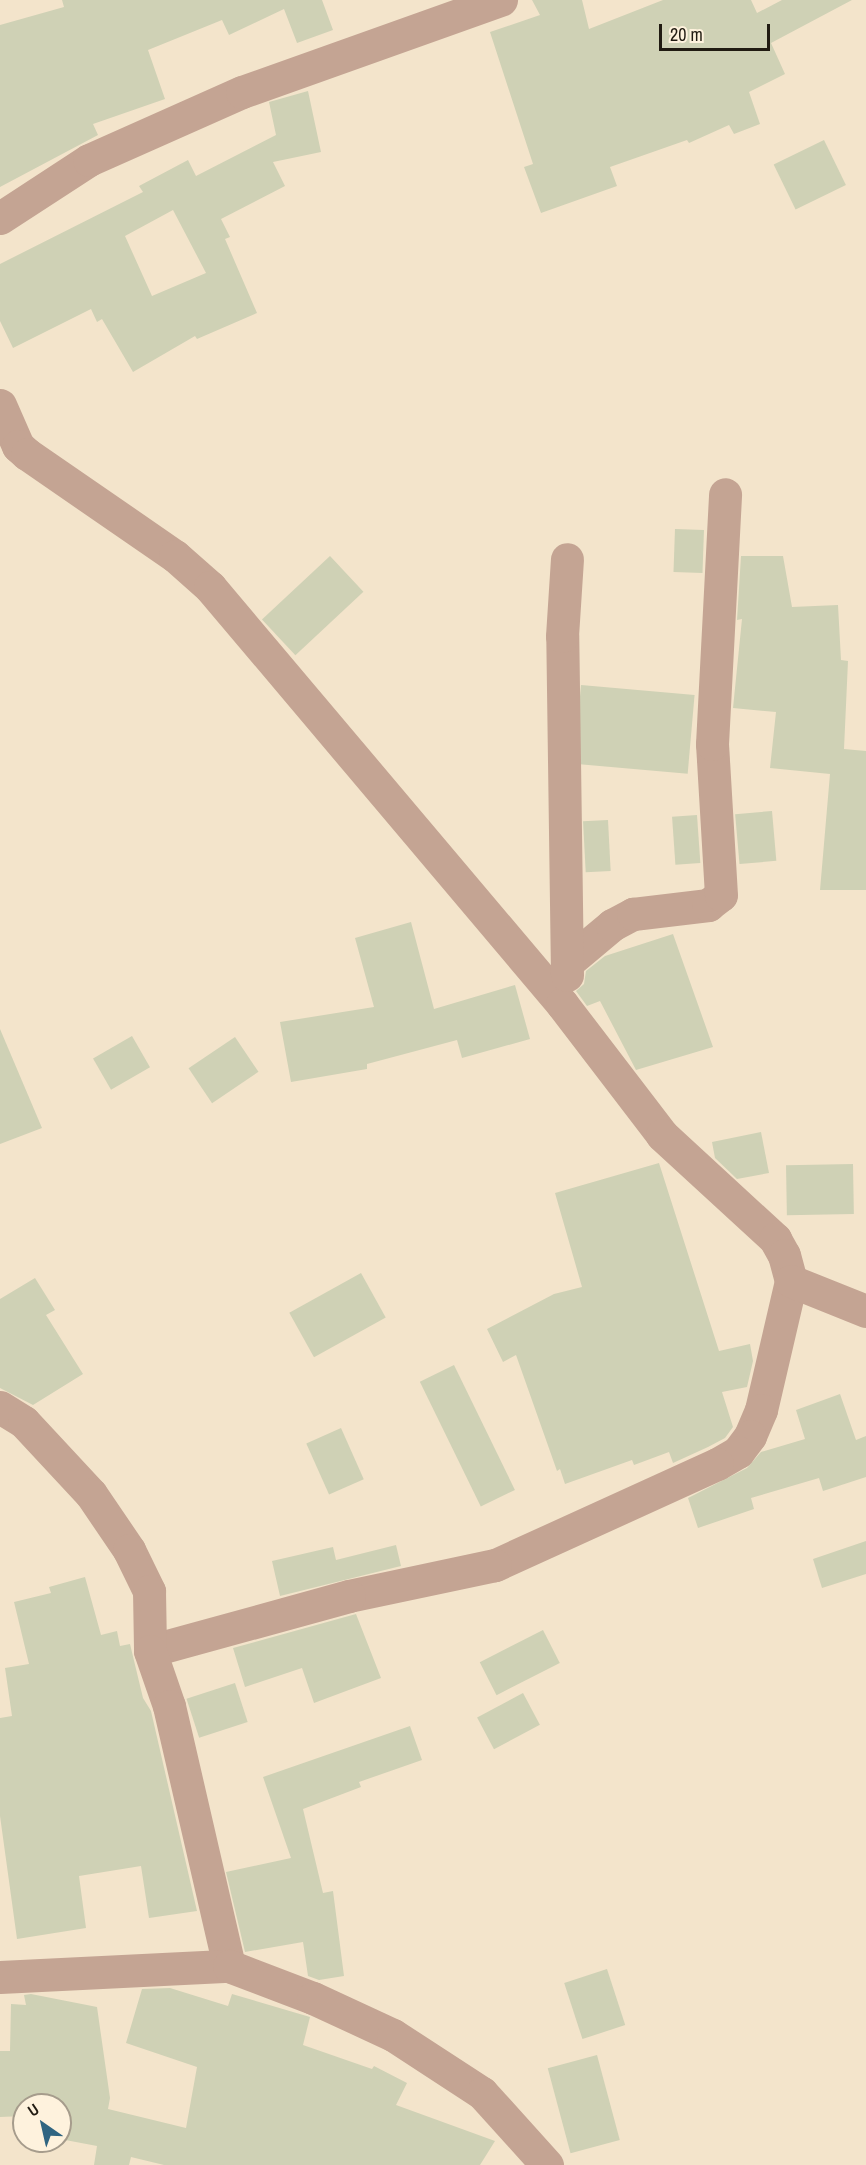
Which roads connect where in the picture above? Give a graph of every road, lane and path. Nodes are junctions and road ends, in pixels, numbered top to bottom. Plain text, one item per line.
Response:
1 (501, 0) edge
2 (0, 218) edge
3 (0, 405) edge
4 (725, 494) dead end
5 (567, 559) dead end
6 (569, 962) junction
7 (562, 1004) junction
8 (791, 1281) junction
9 (866, 1311) edge
10 (0, 1407) edge
11 (150, 1651) junction
12 (229, 1966) junction
13 (0, 1977) edge
14 (547, 2165) edge

1 - 2 street
3 - 7 street
4 - 6 street
5 - 6 street
6 - 7 street
7 - 8 street
8 - 9 street
8 - 11 street
10 - 11 street
11 - 12 street
12 - 13 street
12 - 14 street

